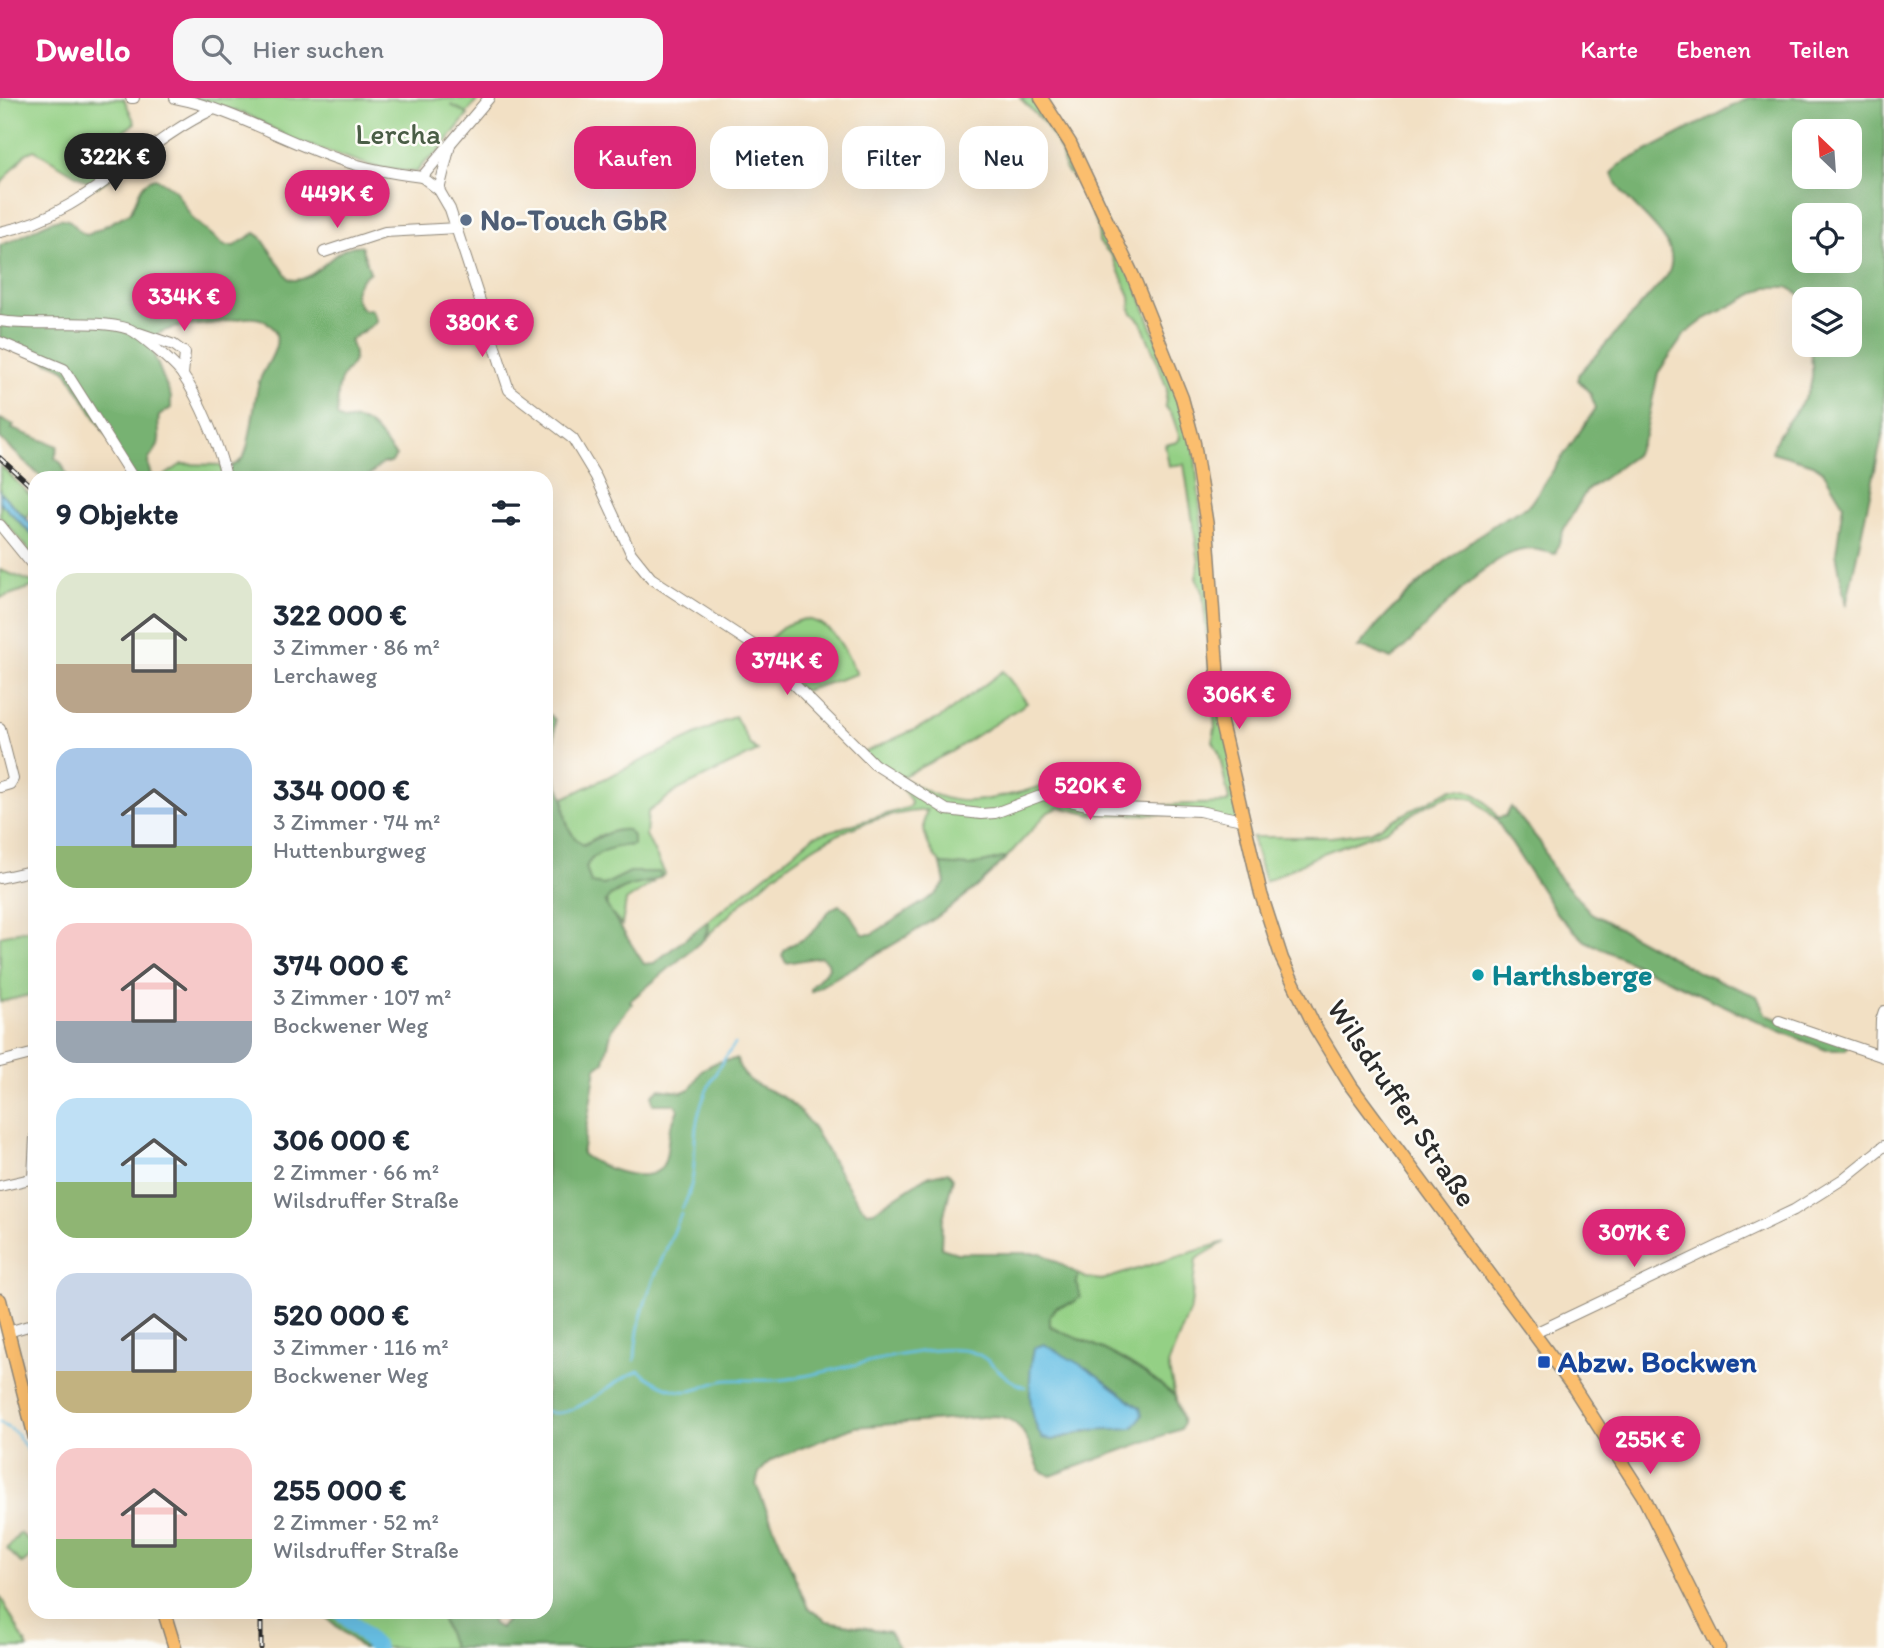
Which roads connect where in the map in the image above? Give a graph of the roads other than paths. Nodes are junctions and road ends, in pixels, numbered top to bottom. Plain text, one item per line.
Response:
1 (175, 98) edge
2 (489, 98) edge
3 (1041, 98) edge
4 (214, 109) junction
5 (450, 145) junction
6 (422, 177) junction
7 (439, 190) junction
8 (457, 228) junction
9 (0, 232) edge
10 (324, 252) dead end
11 (0, 321) edge
12 (130, 329) junction
13 (0, 342) edge
14 (183, 375) junction
15 (129, 471) edge
16 (225, 471) edge
17 (0, 525) edge
18 (28, 559) edge
19 (0, 728) edge
20 (0, 787) edge
21 (1242, 820) junction
22 (28, 872) edge
23 (0, 878) edge
24 (1884, 1011) edge
25 (1779, 1021) dead end
26 (28, 1055) edge
27 (1882, 1056) edge
28 (0, 1062) edge
29 (1883, 1147) edge
30 (1884, 1160) edge
31 (28, 1179) edge
32 (0, 1186) edge
33 (0, 1300) edge
34 (28, 1326) edge
35 (8, 1332) junction
36 (1535, 1333) junction
37 (28, 1402) edge
38 (166, 1619) edge
39 (175, 1648) edge
40 (1719, 1648) edge

1 - 4 street
2 - 5 street
3 - 21 main road, Wilsdruffer Straße
4 - 6 street
4 - 9 street
5 - 6 street
5 - 7 street
6 - 7 street
7 - 8 street
8 - 10 street
8 - 21 street
11 - 12 street
12 - 14 street
12 - 14 street
13 - 15 street
14 - 16 street
17 - 18 street
19 - 20 street
21 - 36 main road, Wilsdruffer Straße
22 - 23 street
24 - 27 street
25 - 27 street
26 - 28 street
29 - 30 street
29 - 36 street
31 - 32 street
33 - 35 main road
34 - 35 street
35 - 37 main road
36 - 40 main road, Wilsdruffer Straße
38 - 39 main road

